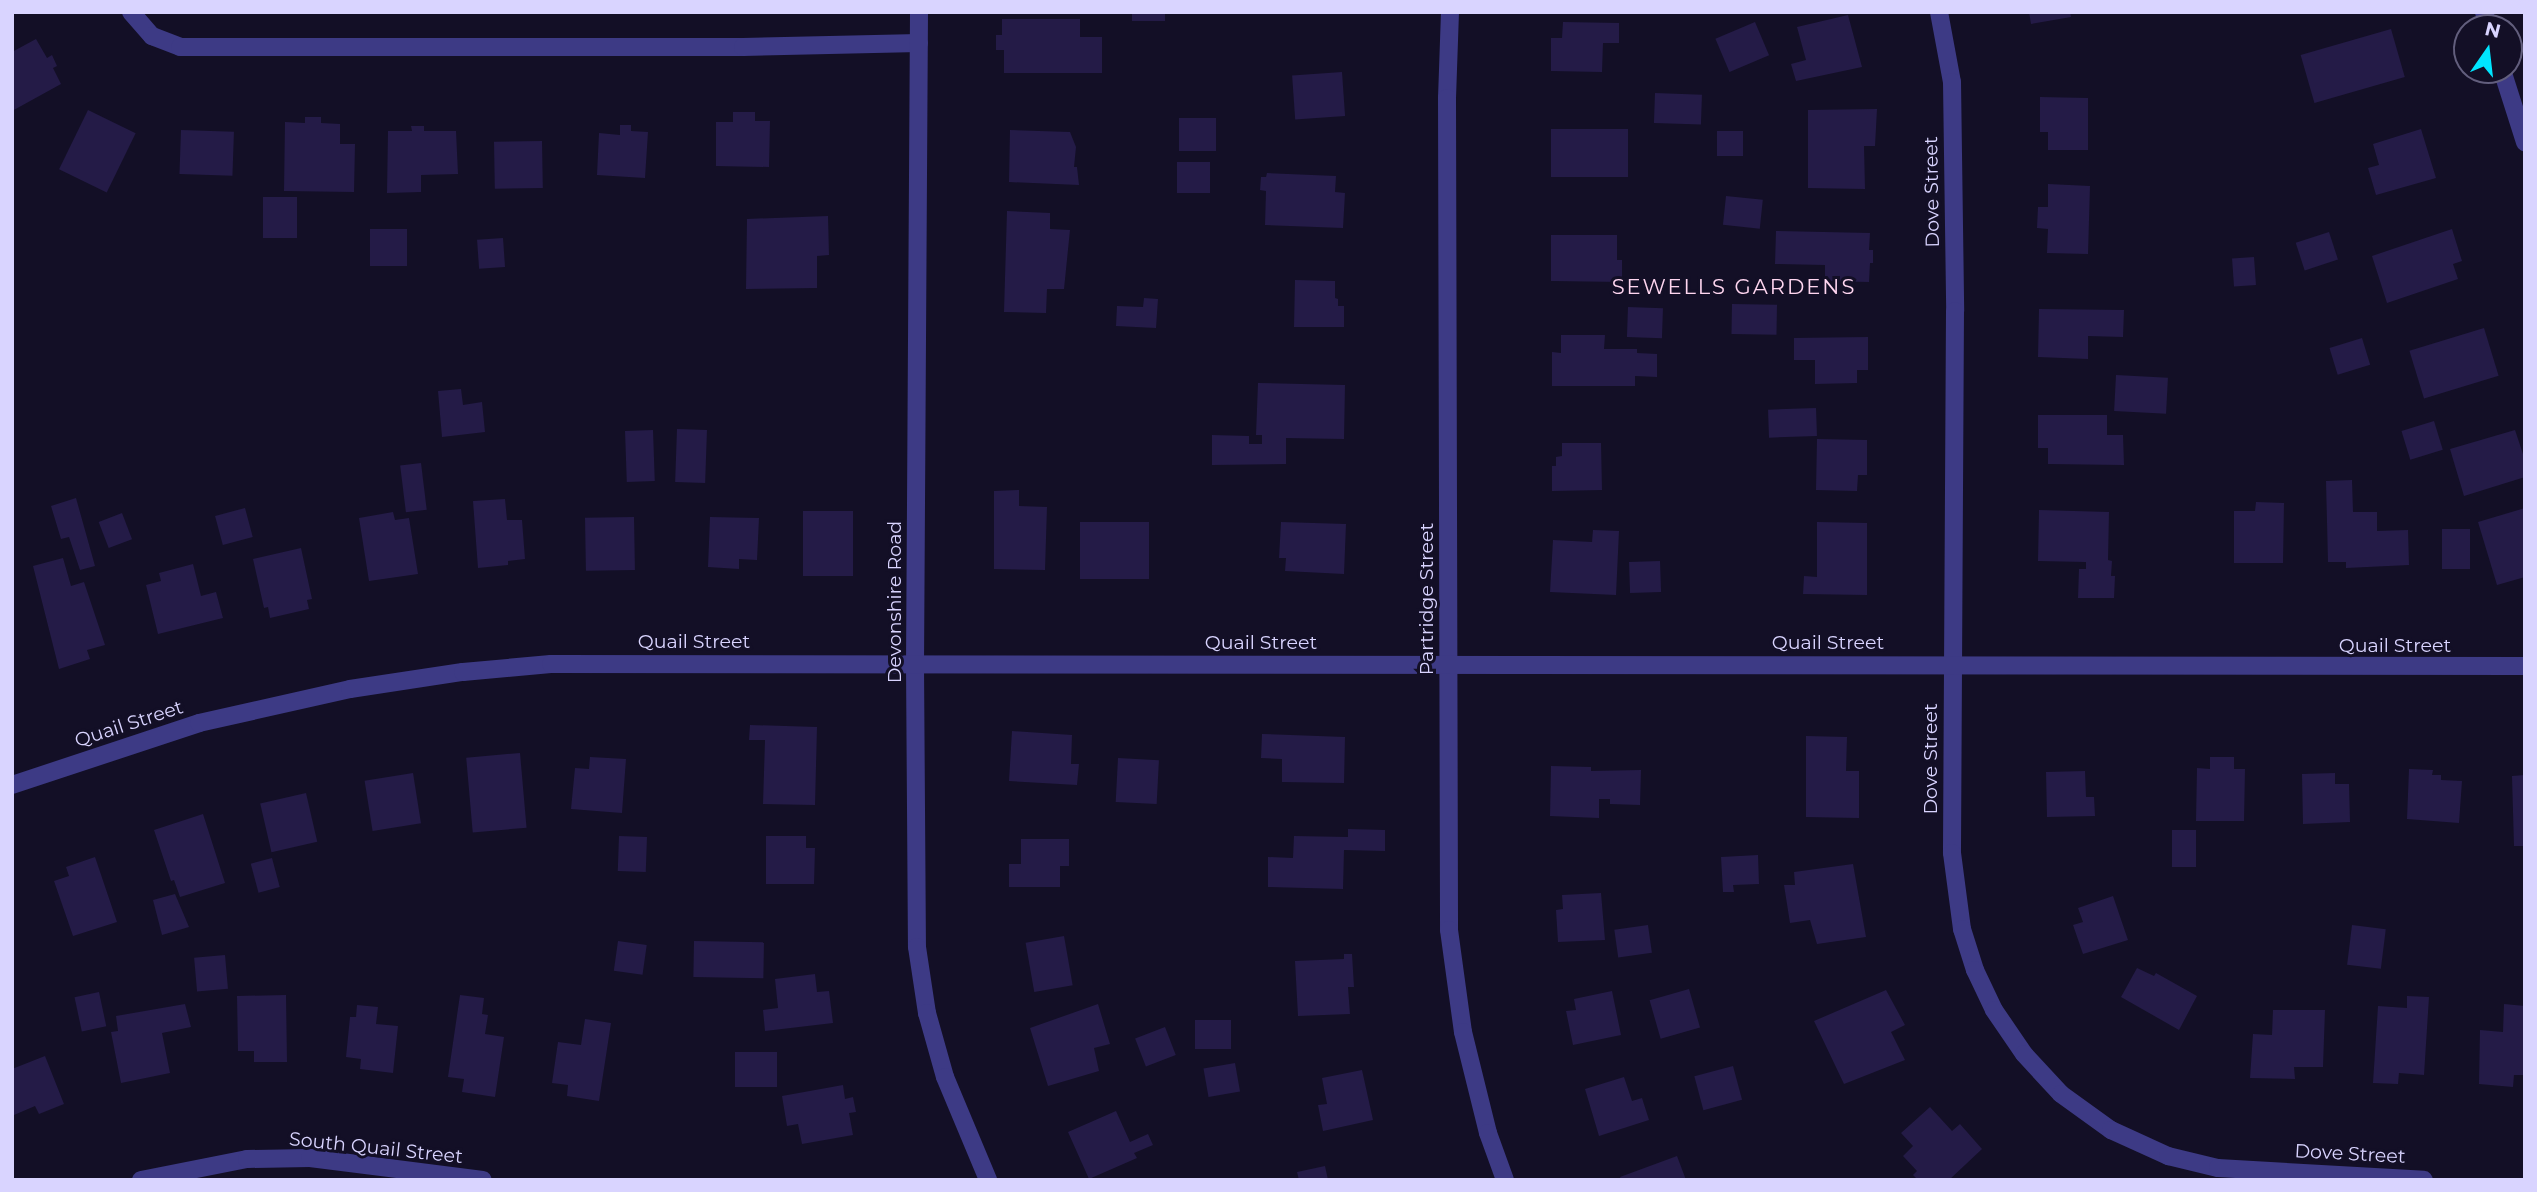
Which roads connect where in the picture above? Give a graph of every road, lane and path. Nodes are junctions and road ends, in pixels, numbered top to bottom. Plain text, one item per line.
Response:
1 (131, 12) edge
2 (919, 12) edge
3 (1450, 12) edge
4 (1940, 12) edge
5 (919, 43) junction
6 (2506, 84) edge
7 (2525, 142) edge
8 (1952, 664) junction
9 (1447, 665) junction
10 (915, 666) junction
11 (2525, 666) edge
12 (12, 785) edge
13 (141, 1180) edge
14 (483, 1180) edge
15 (988, 1180) edge
16 (1506, 1180) edge
17 (2424, 1180) edge

1 - 5 street
2 - 5 street, Devonshire Road
3 - 9 street, Partridge Street
4 - 8 street, Dove Street
5 - 10 street, Devonshire Road
6 - 7 street
8 - 9 street, Quail Street
8 - 11 street, Quail Street
8 - 17 street, Dove Street
9 - 10 street, Quail Street
9 - 16 street, Partridge Street
10 - 12 street, Quail Street
10 - 15 street, Devonshire Road
13 - 14 street, South Quail Street

